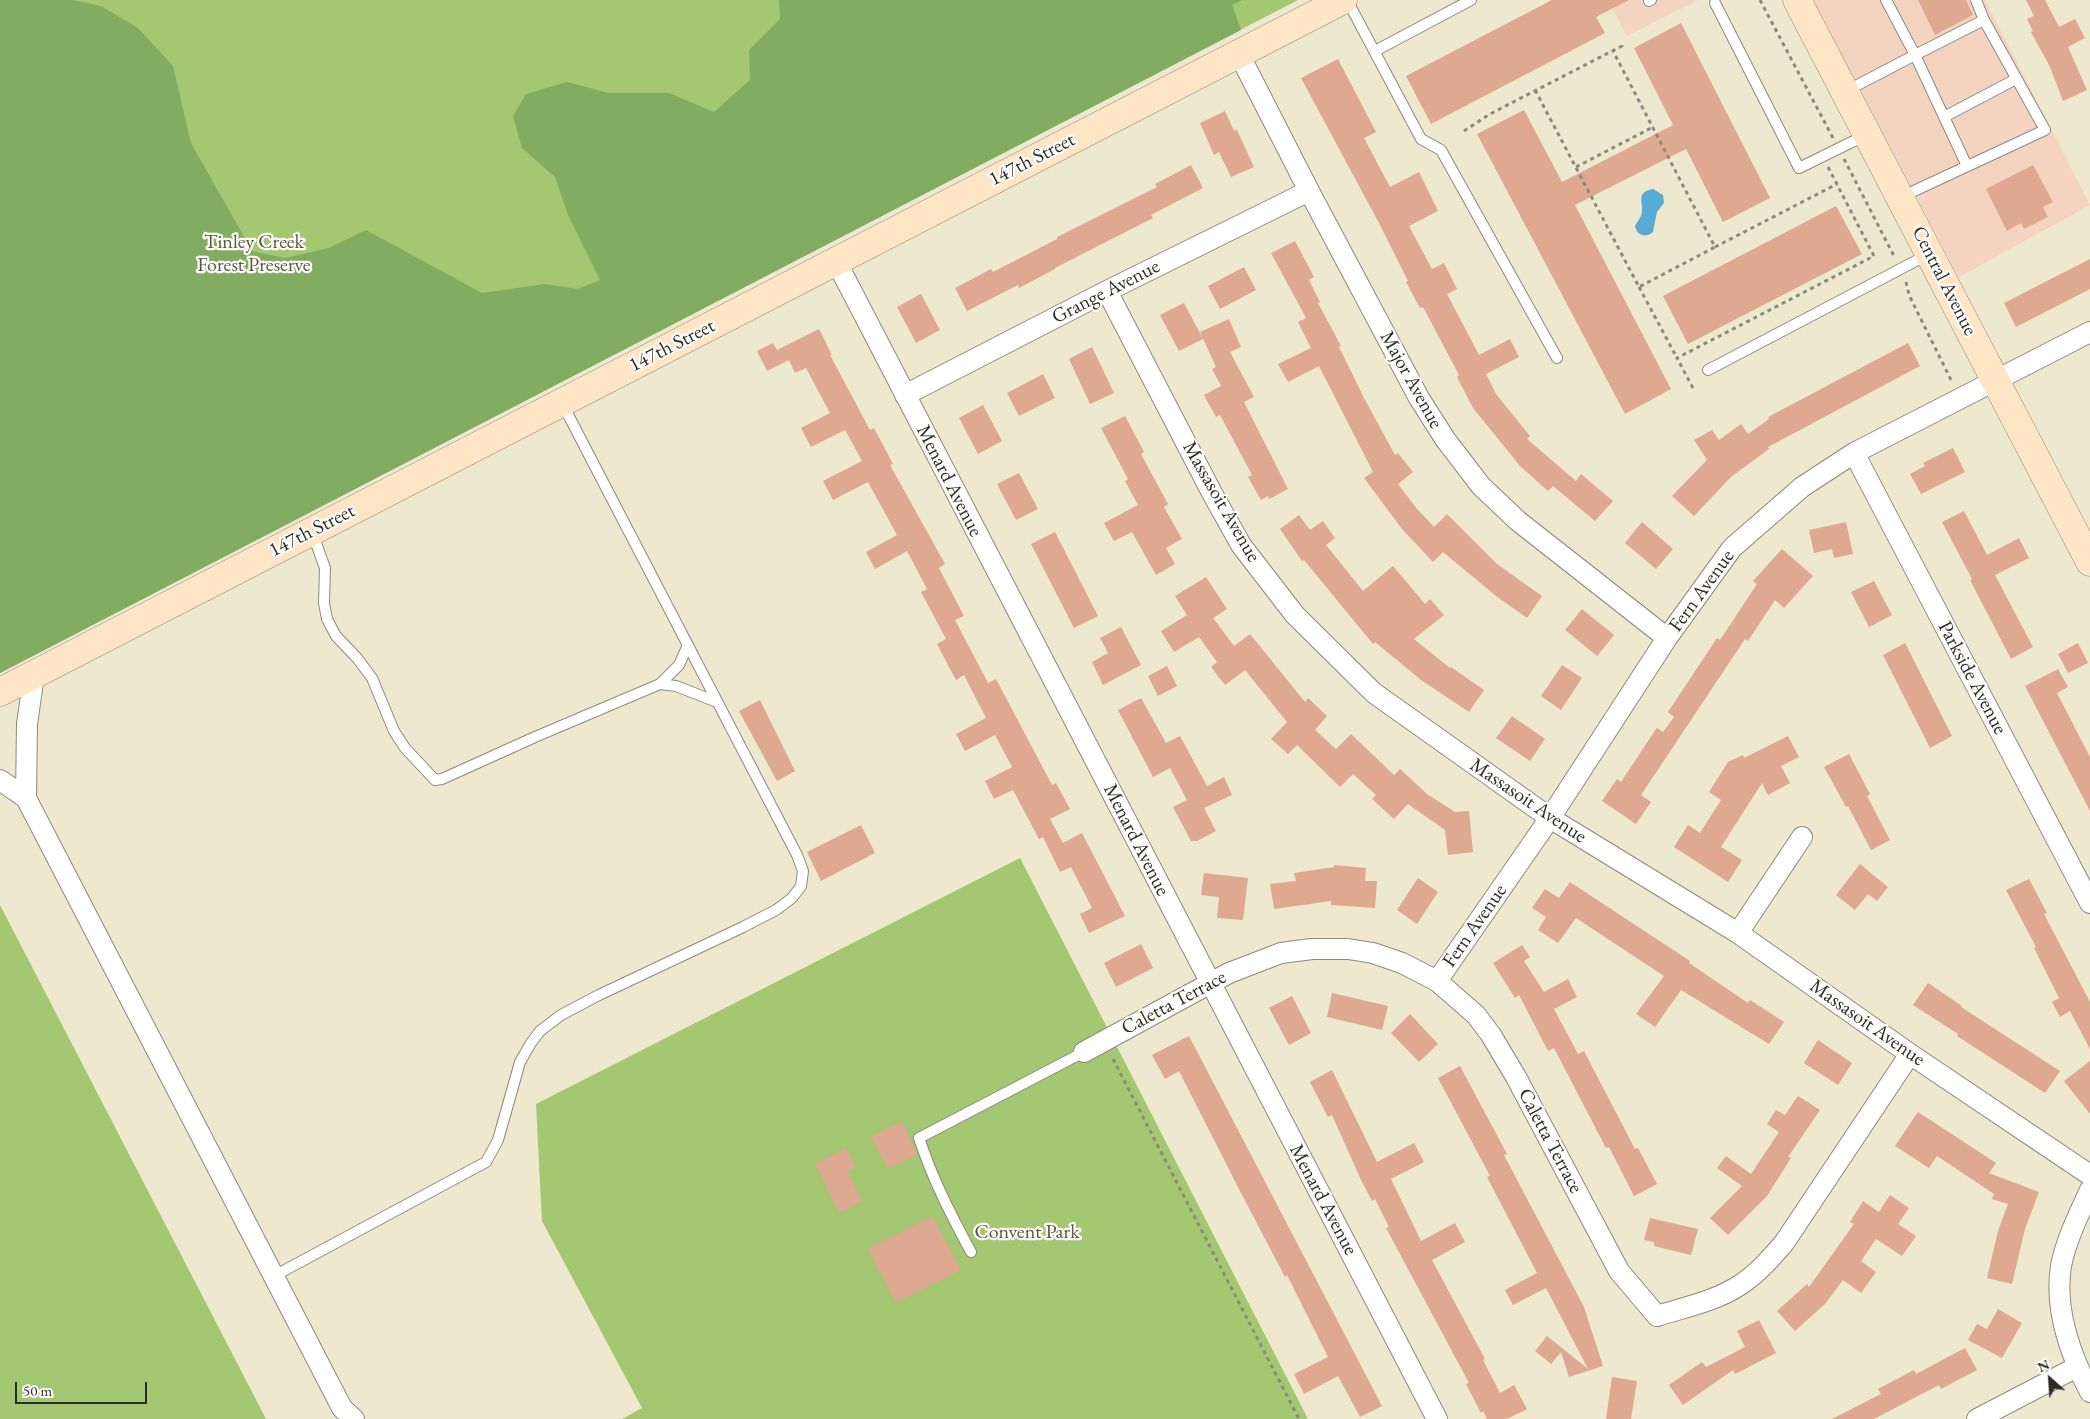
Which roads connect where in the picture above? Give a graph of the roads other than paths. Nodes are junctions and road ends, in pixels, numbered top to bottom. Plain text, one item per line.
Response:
1 (1345, 0) edge
2 (1471, 0) edge
3 (1797, 0) edge
4 (1886, 0) edge
5 (1976, 0) edge
6 (1715, 3) dead end
7 (1984, 20) junction
8 (1375, 52) junction
9 (1239, 54) junction
10 (1915, 55) junction
11 (2016, 79) junction
12 (1845, 92) junction
13 (1944, 117) junction
14 (1867, 135) junction
15 (1967, 166) junction
16 (1309, 191) junction
17 (1900, 198) junction
18 (1930, 254) junction
19 (836, 261) junction
20 (1107, 291) junction
21 (2090, 332) edge
22 (1557, 358) dead end
23 (1708, 370) dead end
24 (1996, 382) junction
25 (905, 395) junction
26 (562, 402) junction
27 (1854, 453) junction
28 (312, 531) junction
29 (2090, 562) edge
30 (1667, 638) junction
31 (688, 645) junction
32 (34, 675) junction
33 (660, 684) junction
34 (0, 692) edge
35 (717, 702) junction
36 (0, 780) edge
37 (26, 798) junction
38 (1550, 818) junction
39 (1802, 838) dead end
40 (2090, 903) edge
41 (1738, 933) junction
42 (1437, 981) junction
43 (1210, 983) junction
44 (1084, 1052) joint
45 (1910, 1054) junction
46 (2090, 1175) edge
47 (2090, 1190) edge
48 (971, 1252) dead end
49 (274, 1276) junction
50 (2077, 1367) junction
51 (2090, 1392) edge
52 (354, 1419) edge
53 (1437, 1419) edge
54 (1978, 1419) edge

1 - 8 lane
1 - 9 main road, 147th Street
2 - 8 lane
3 - 12 main road, Central Avenue
4 - 10 lane
5 - 7 lane
6 - 14 lane
7 - 10 lane
7 - 11 lane
8 - 22 lane
9 - 16 street, Major Avenue
9 - 19 main road, 147th Street
10 - 12 lane
10 - 13 lane
11 - 13 lane
11 - 15 lane
12 - 14 main road, Central Avenue
13 - 15 lane
14 - 17 main road, Central Avenue
15 - 17 lane
16 - 20 street, Grange Avenue
16 - 30 street, Major Avenue
17 - 18 main road, Central Avenue
18 - 23 lane
18 - 24 main road, Central Avenue
19 - 25 street, Menard Avenue
19 - 26 main road, 147th Street
20 - 25 street, Grange Avenue
20 - 38 street, Massasoit Avenue
21 - 24 street, Fern Avenue
24 - 27 street, Fern Avenue
24 - 29 main road, Central Avenue
25 - 43 street, Menard Avenue
26 - 28 main road, 147th Street
26 - 31 lane
27 - 30 street, Fern Avenue
27 - 40 street, Parkside Avenue
28 - 32 main road, 147th Street
28 - 33 lane
30 - 38 street, Fern Avenue
31 - 33 lane
31 - 35 lane
32 - 34 main road, 147th Street
32 - 37 street
33 - 35 lane
35 - 49 lane
36 - 37 street
37 - 49 street
38 - 41 street, Massasoit Avenue
38 - 42 street, Fern Avenue
39 - 41 street
41 - 45 street, Massasoit Avenue
42 - 43 street, Caletta Terrace
42 - 45 street, Caletta Terrace
43 - 44 street, Caletta Terrace
43 - 53 street, Menard Avenue
44 - 48 lane
45 - 46 street, Massasoit Avenue
47 - 50 street
49 - 52 street
50 - 51 street
50 - 54 street

